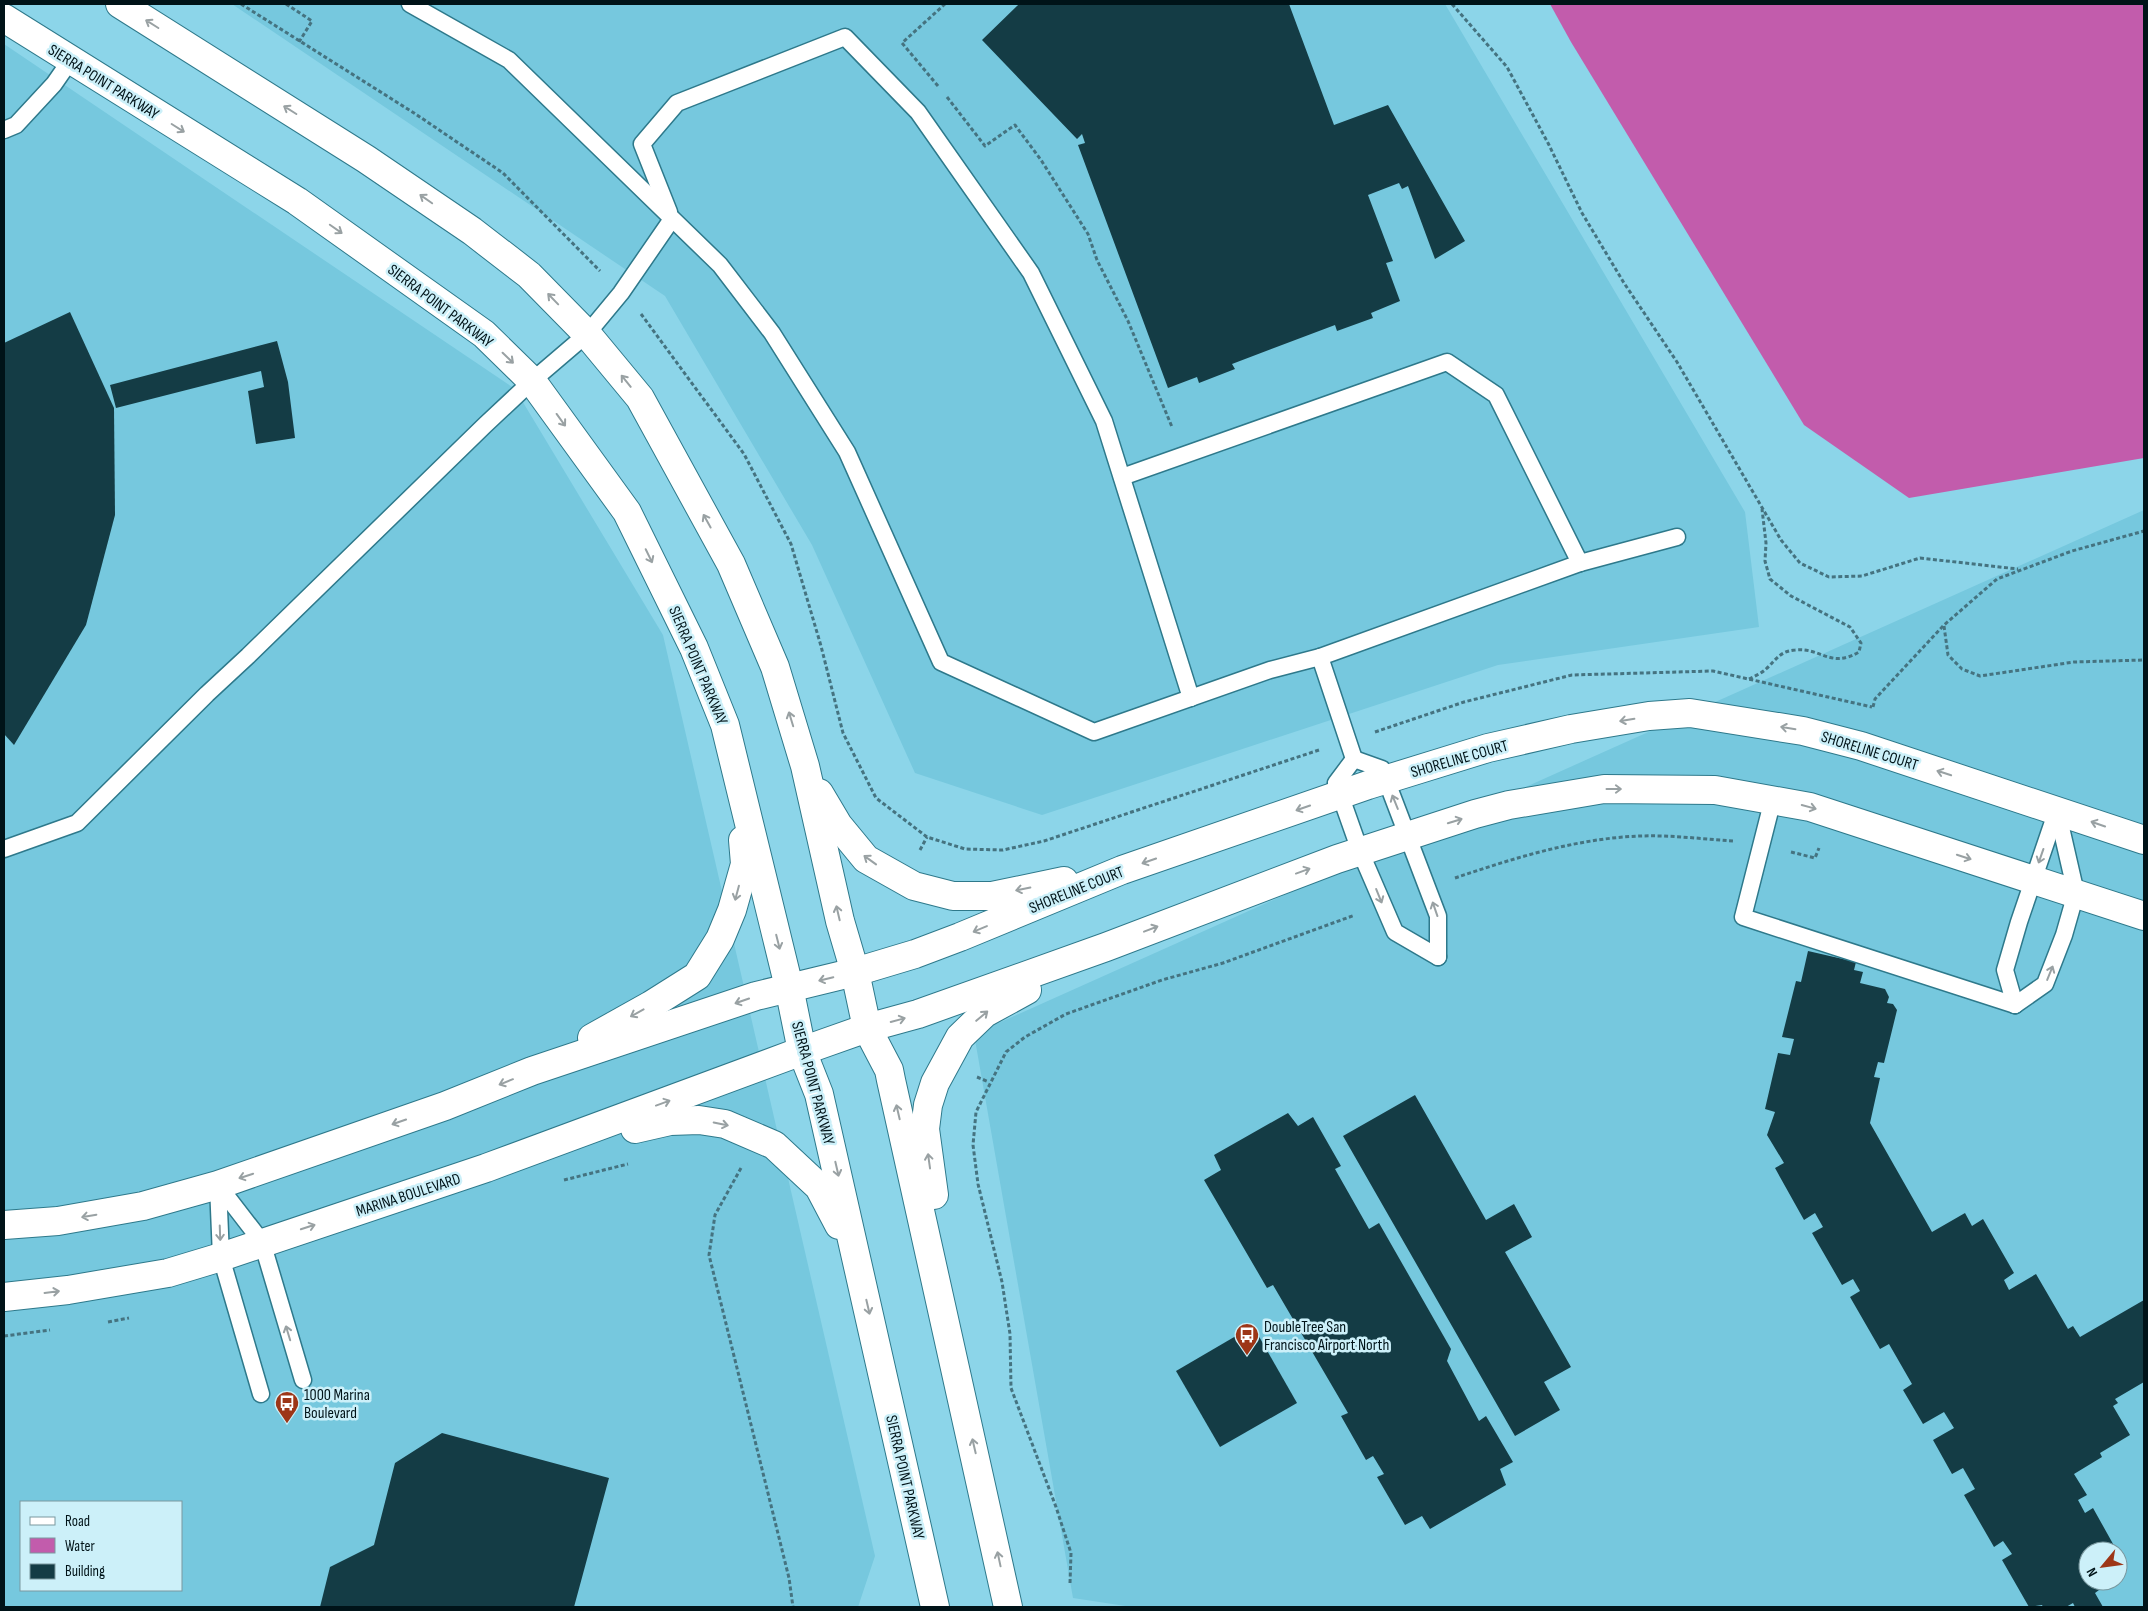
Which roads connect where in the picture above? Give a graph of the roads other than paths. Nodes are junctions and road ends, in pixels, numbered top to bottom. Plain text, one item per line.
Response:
1 (120, 4) edge
2 (410, 4) edge
3 (4, 18) edge
4 (70, 61) junction
5 (4, 130) edge
6 (672, 219) junction
7 (587, 334) junction
8 (532, 381) junction
9 (1122, 477) junction
10 (1677, 537) dead end
11 (1580, 563) junction
12 (1320, 656) junction
13 (1191, 698) junction
14 (725, 725) junction
15 (1354, 759) junction
16 (805, 766) junction
17 (1386, 779) junction
18 (1340, 795) junction
19 (1773, 799) junction
20 (2057, 810) junction
21 (1408, 835) junction
22 (2144, 840) edge
23 (4, 849) edge
24 (1360, 851) junction
25 (1122, 870) junction
26 (2033, 879) junction
27 (2076, 893) junction
28 (2144, 916) edge
29 (1106, 947) junction
30 (855, 972) junction
31 (789, 987) junction
32 (2015, 1005) junction
33 (867, 1028) junction
34 (802, 1051) junction
35 (532, 1072) junction
36 (486, 1168) junction
37 (218, 1185) junction
38 (4, 1225) edge
39 (262, 1242) junction
40 (221, 1257) junction
41 (857, 1259) junction
42 (4, 1297) edge
43 (956, 1364) junction
44 (303, 1380) dead end
45 (261, 1394) dead end
46 (935, 1607) edge
47 (1008, 1607) edge

7 -> 1 street
2 - 6 lane
3 - 4 street, SIERRA POINT PARKWAY
4 - 5 lane
4 -> 8 street, SIERRA POINT PARKWAY
6 - 7 lane
6 - 9 lane
6 - 13 lane
7 - 8 lane
16 -> 7 street
8 -> 14 street, SIERRA POINT PARKWAY
8 - 23 lane
9 - 11 lane
9 - 13 lane
10 - 11 lane
11 - 12 lane
12 - 13 lane
12 - 15 lane
14 -> 31 street, SIERRA POINT PARKWAY
14 -> 35 street
15 - 17 lane
15 - 18 lane
25 -> 16 street
30 -> 16 street
17 - 18 street, SHORELINE COURT
20 -> 17 street, SHORELINE COURT
21 -> 17 lane
18 - 24 lane
18 -> 25 street, SHORELINE COURT
21 -> 19 street
19 -> 26 street
19 - 32 lane
22 -> 20 street, SHORELINE COURT
20 -> 26 lane
20 - 27 lane
21 - 24 street
24 -> 21 lane
29 -> 24 street
25 -> 30 street, SHORELINE COURT
26 - 27 street
26 - 32 lane
27 - 28 street
32 -> 27 lane
33 -> 29 street
43 -> 29 street
30 -> 31 street, SHORELINE COURT
30 - 33 street
31 - 34 street, SIERRA POINT PARKWAY
31 -> 35 street
33 - 34 street
43 -> 33 street
36 -> 34 street, MARINA BOULEVARD
34 -> 41 street, SIERRA POINT PARKWAY
35 -> 37 street
39 -> 36 street, MARINA BOULEVARD
36 -> 41 street
37 -> 38 street
37 - 39 lane
37 -> 40 lane
39 - 40 street, MARINA BOULEVARD
44 -> 39 lane
42 -> 40 street, MARINA BOULEVARD
40 - 45 lane
41 -> 46 street, SIERRA POINT PARKWAY
47 -> 43 street

